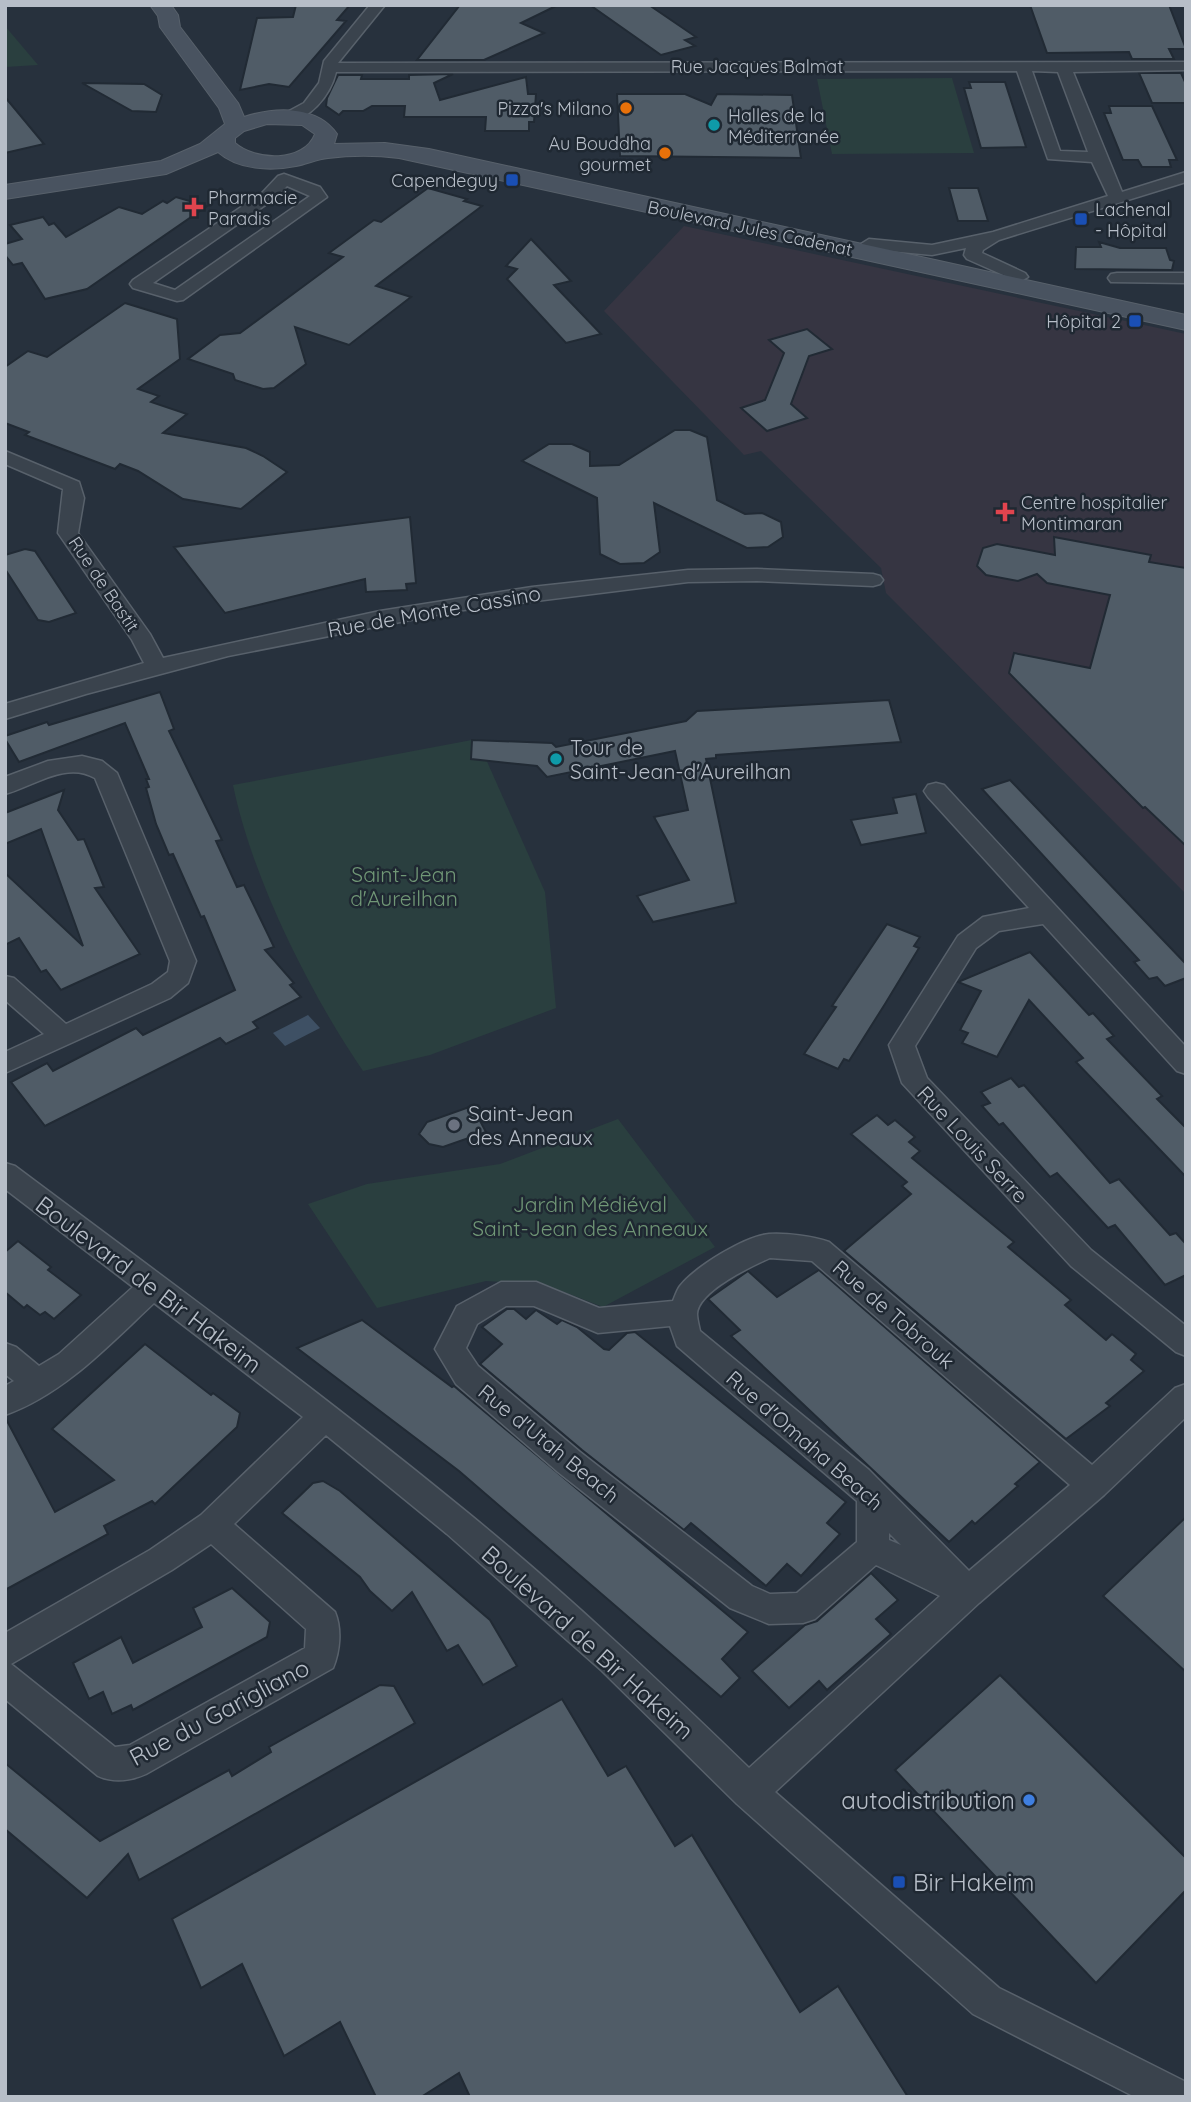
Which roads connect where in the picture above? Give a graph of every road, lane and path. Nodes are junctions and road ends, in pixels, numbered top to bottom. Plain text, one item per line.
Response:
1 (160, 5) edge
2 (378, 5) edge
3 (1023, 66) junction
4 (1186, 66) edge
5 (200, 67) junction
6 (1064, 67) junction
7 (328, 68) junction
8 (283, 116) junction
9 (315, 119) junction
10 (230, 132) junction
11 (313, 153) junction
12 (1098, 157) junction
13 (247, 160) junction
14 (282, 171) junction
15 (1186, 177) edge
16 (5, 192) edge
17 (1117, 200) junction
18 (5, 205) edge
19 (997, 236) junction
20 (869, 244) junction
21 (1018, 277) junction
22 (1117, 278) dead end
23 (1186, 278) edge
24 (1186, 312) edge
25 (1186, 323) edge
26 (5, 457) edge
27 (873, 580) dead end
28 (157, 668) junction
29 (5, 712) edge
30 (5, 786) edge
31 (936, 791) dead end
32 (1048, 914) junction
33 (5, 985) edge
34 (62, 1035) junction
35 (5, 1063) edge
36 (1186, 1064) edge
37 (5, 1174) edge
38 (152, 1287) junction
39 (682, 1313) junction
40 (1186, 1343) edge
41 (5, 1356) edge
42 (39, 1383) junction
43 (1186, 1397) edge
44 (5, 1402) edge
45 (325, 1416) junction
46 (1093, 1485) junction
47 (873, 1495) junction
48 (212, 1525) junction
49 (873, 1548) junction
50 (968, 1592) junction
51 (5, 1651) edge
52 (5, 1678) edge
53 (748, 1791) junction
54 (1175, 2097) edge

1 - 5 street
2 - 7 street
3 - 6 street, Rue Jacques Balmat
3 - 7 street, Rue Jacques Balmat
3 - 12 street
4 - 6 street, Rue Jacques Balmat
5 - 8 street, Boulevard Jules Cadenat
5 - 10 street
6 - 12 street
7 - 9 street
8 - 9 street, Boulevard Jules Cadenat
8 - 10 street
9 - 11 street
9 - 20 street, Boulevard Jules Cadenat
10 - 13 street
10 - 16 street
11 - 14 street, Boulevard Jules Cadenat
11 - 25 street, Boulevard Jules Cadenat
12 - 17 street
13 - 14 street, Boulevard Jules Cadenat
13 - 18 street
14 - 14 street
15 - 17 street
17 - 19 street
19 - 20 street
19 - 21 street
20 - 21 street, Boulevard Jules Cadenat
21 - 24 street, Boulevard Jules Cadenat
22 - 23 street
26 - 28 street, Rue de Bastit
27 - 28 street, Rue de Monte Cassino
28 - 29 street, Rue de Monte Cassino
30 - 34 street
31 - 32 street
32 - 36 street
32 - 40 street, Rue Louis Serre
33 - 34 street
34 - 35 street
37 - 38 street, Boulevard de Bir Hakeim
38 - 42 street
38 - 45 street, Boulevard de Bir Hakeim
39 - 46 street, Rue de Tobrouk
39 - 47 street, Rue d'Omaha Beach
39 - 49 street, Rue d'Utah Beach
41 - 42 street
42 - 44 street
43 - 46 street
45 - 48 street
45 - 53 street, Boulevard de Bir Hakeim
46 - 50 street
47 - 49 street
47 - 50 street, Rue d'Omaha Beach
48 - 51 street
48 - 52 street, Rue du Garigliano
49 - 50 street
50 - 53 street
53 - 54 street, Boulevard de Bir Hakeim

